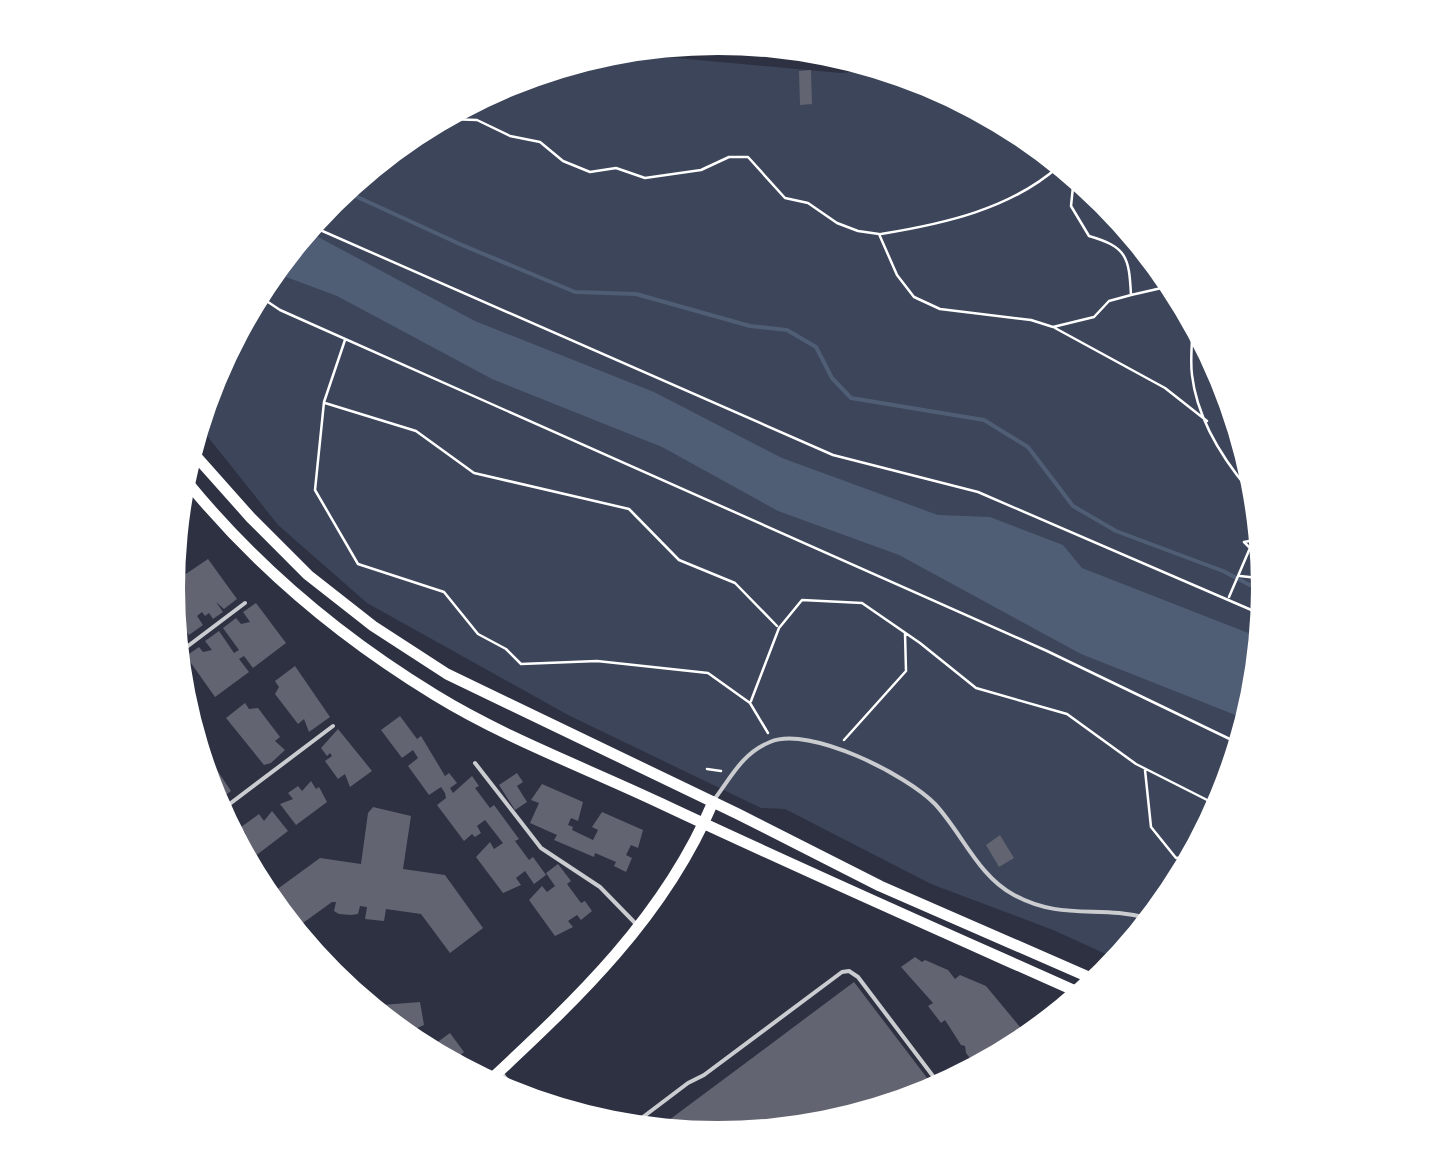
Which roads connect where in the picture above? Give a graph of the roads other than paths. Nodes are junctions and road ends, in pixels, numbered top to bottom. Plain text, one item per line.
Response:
1 (200, 461) edge
2 (194, 490) edge
3 (244, 603) dead end
4 (189, 645) edge
5 (333, 726) dead end
6 (475, 763) dead end
7 (713, 802) junction
8 (231, 803) edge
9 (704, 824) junction
10 (1138, 916) edge
11 (640, 928) junction
12 (1084, 975) edge
13 (1070, 988) edge
14 (500, 1071) joint
15 (503, 1075) edge
16 (932, 1075) edge
17 (644, 1115) edge

1 - 7 main road
2 - 9 main road
3 - 4 lane
5 - 8 lane
6 - 11 lane
7 - 9 main road
7 - 10 lane
7 - 12 main road
9 - 11 main road
9 - 13 main road
11 - 14 main road
14 - 15 lane
16 - 17 lane

